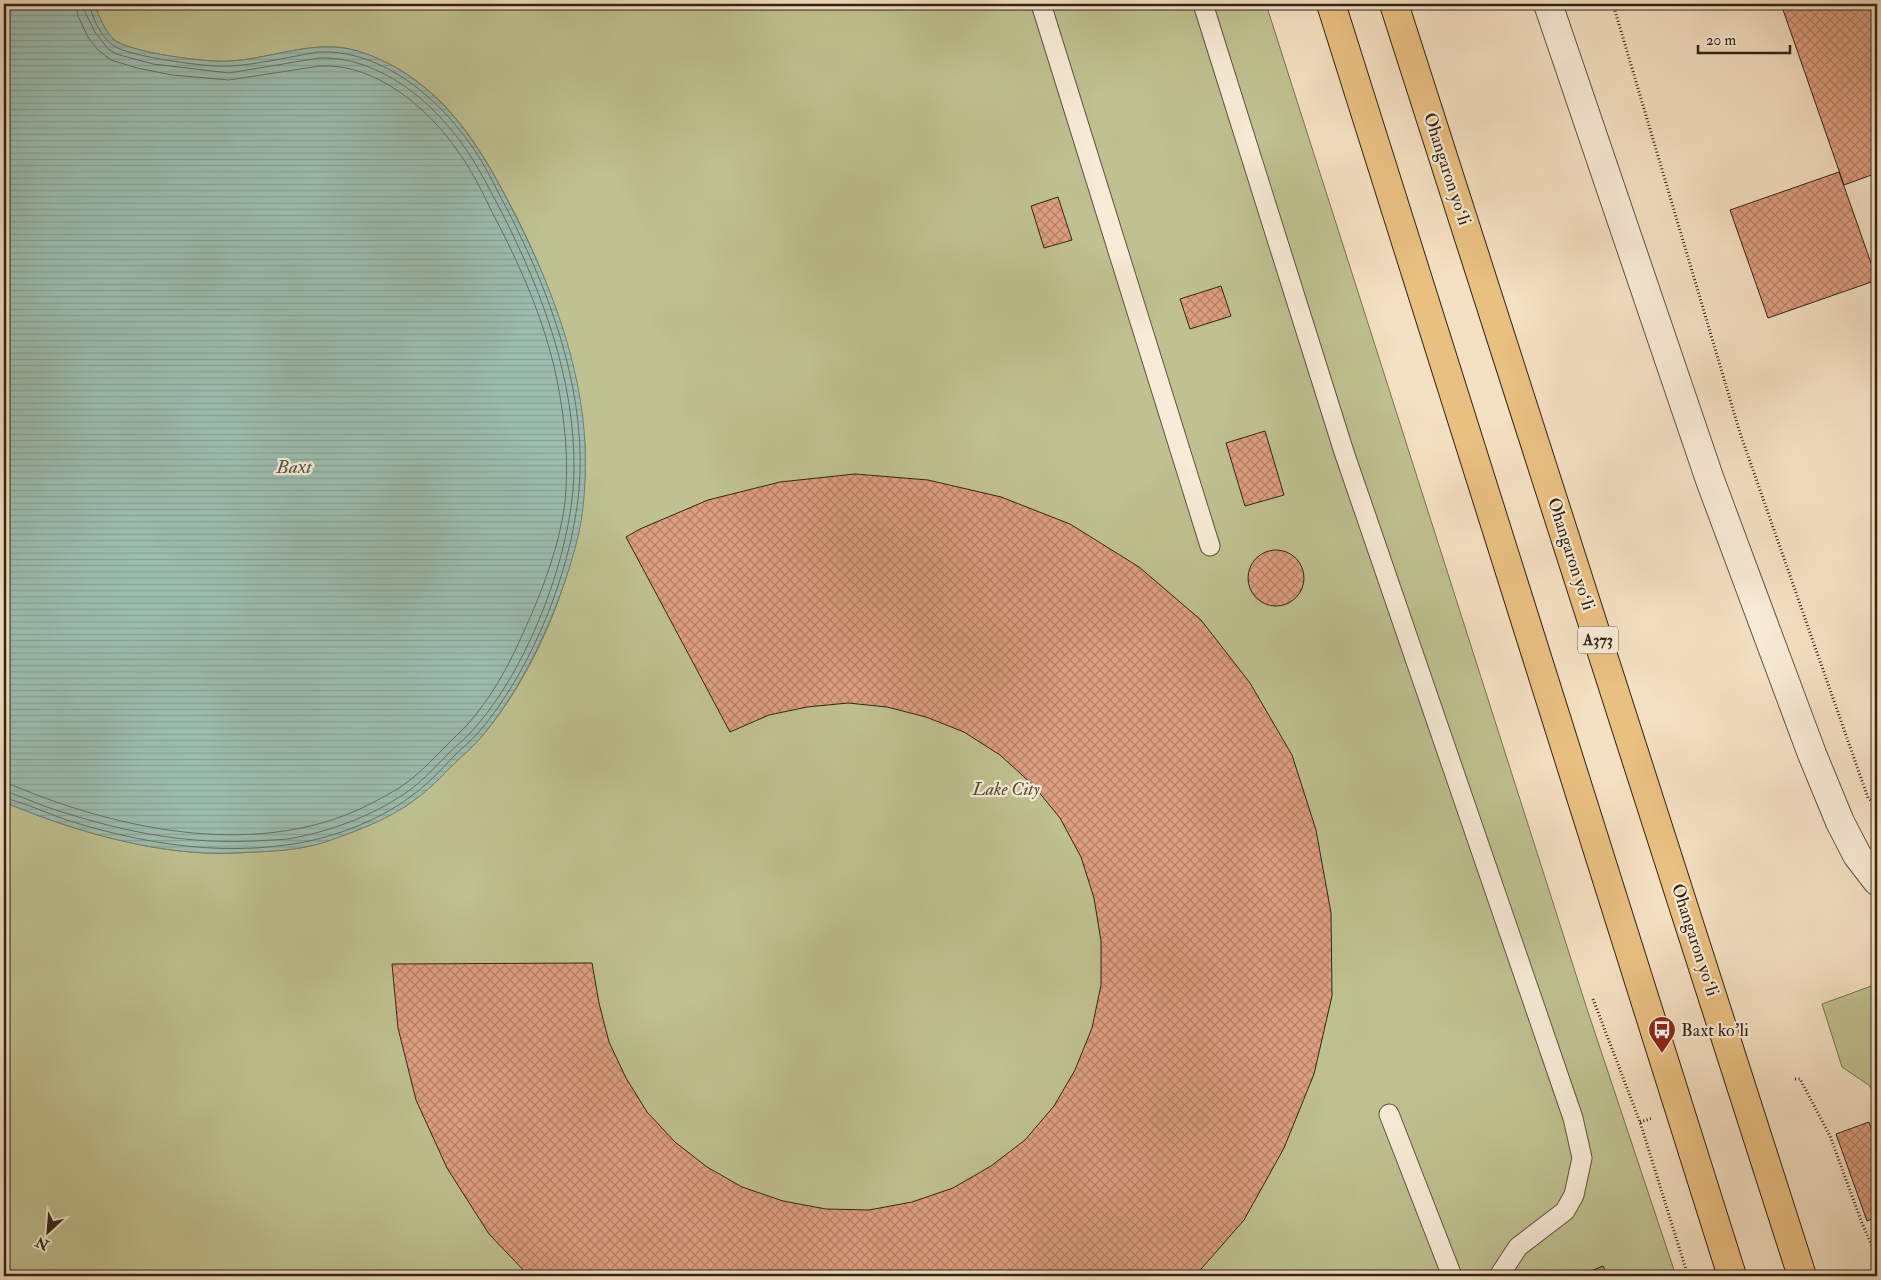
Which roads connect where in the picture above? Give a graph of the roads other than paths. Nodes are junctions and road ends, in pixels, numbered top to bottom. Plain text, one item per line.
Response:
1 (1041, 4) edge
2 (1203, 4) edge
3 (1331, 4) edge
4 (1394, 4) edge
5 (1548, 4) edge
6 (1210, 546) dead end
7 (1877, 881) edge
8 (1389, 1114) dead end
9 (1450, 1276) edge
10 (1498, 1276) edge
11 (1732, 1276) edge
12 (1802, 1276) edge

1 - 6 lane
2 - 10 lane
3 - 11 highway
4 - 12 highway, Ohangaron yoʻli / A373
5 - 7 street
8 - 9 lane

